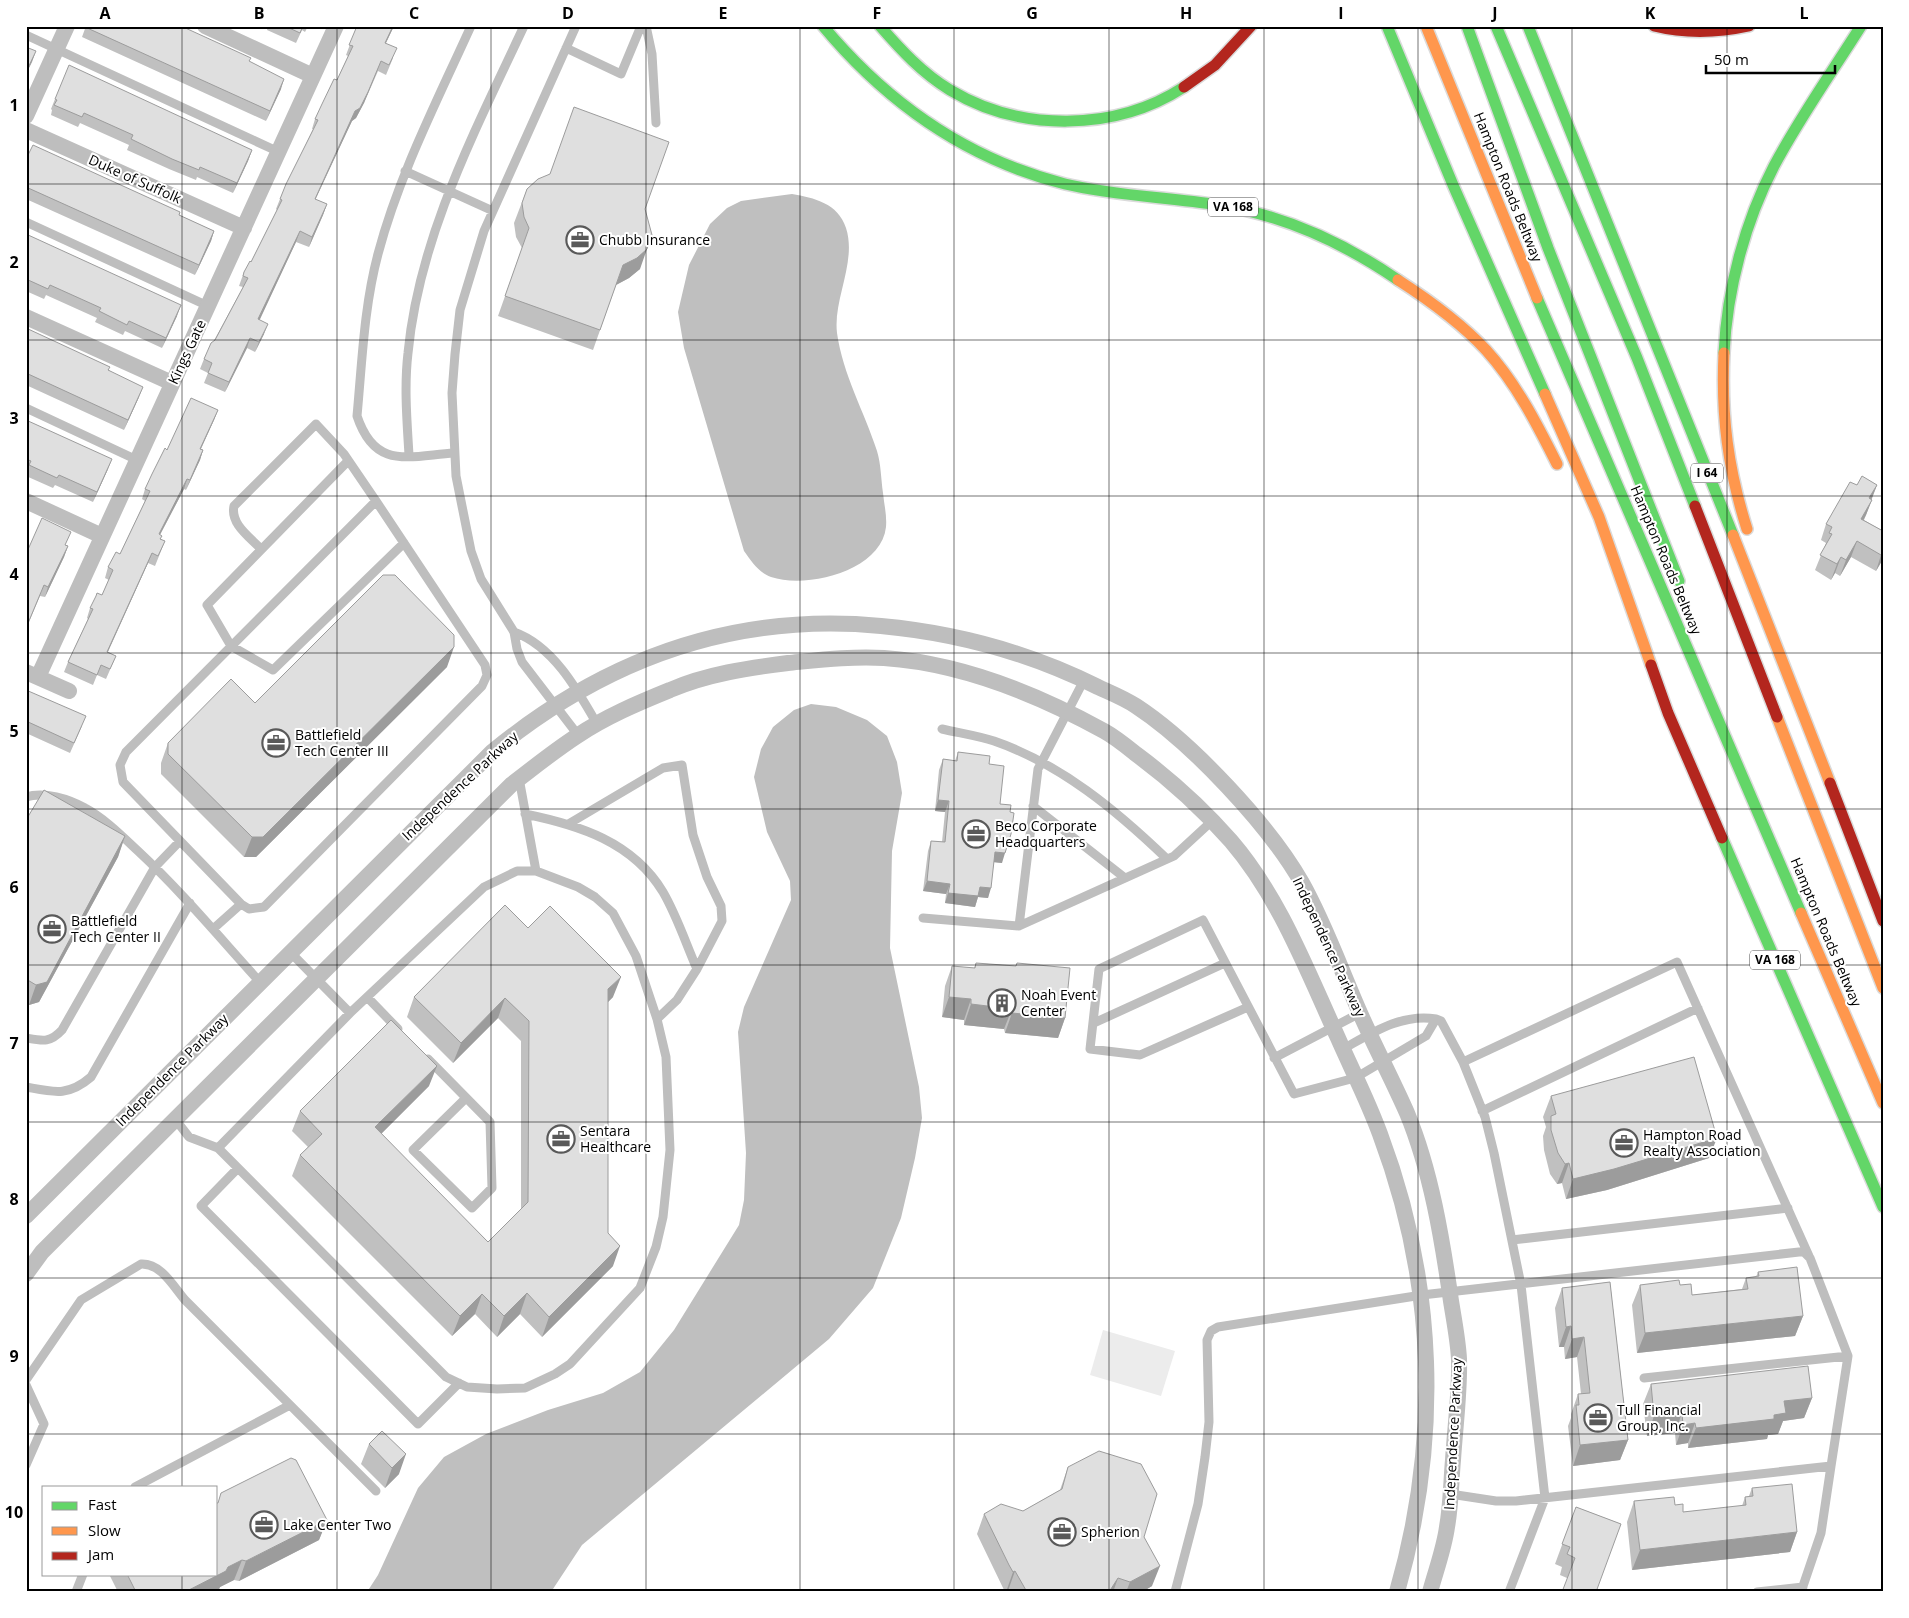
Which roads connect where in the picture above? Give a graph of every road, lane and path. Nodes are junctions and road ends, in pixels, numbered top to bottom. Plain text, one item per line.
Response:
1 (67, 26) edge
2 (205, 26) edge
3 (336, 26) edge
4 (471, 26) edge
5 (524, 26) edge
6 (576, 26) edge
7 (641, 26) edge
8 (646, 26) edge
9 (823, 26) edge
10 (880, 26) edge
11 (1251, 26) edge
12 (1387, 26) edge
13 (1426, 26) edge
14 (1467, 26) edge
15 (1496, 26) edge
16 (1528, 26) edge
17 (1654, 26) edge
18 (1749, 26) edge
19 (1861, 26) edge
20 (26, 35) edge
21 (566, 48) junction
22 (57, 49) junction
23 (313, 76) junction
24 (26, 116) edge
25 (656, 123) dead end
26 (26, 130) edge
27 (279, 152) junction
28 (405, 171) junction
29 (450, 191) junction
30 (493, 211) junction
31 (26, 222) edge
32 (244, 228) junction
33 (208, 306) junction
34 (26, 317) edge
35 (172, 383) junction
36 (26, 408) edge
37 (454, 453) junction
38 (409, 456) junction
39 (137, 460) junction
40 (348, 461) junction
41 (1585, 485) junction
42 (26, 501) edge
43 (376, 501) junction
44 (102, 536) junction
45 (1752, 540) dead end
46 (404, 542) junction
47 (261, 549) junction
48 (1685, 596) dead end
49 (514, 632) junction
50 (231, 646) junction
51 (32, 674) edge
52 (1084, 680) junction
53 (578, 690) junction
54 (69, 691) dead end
55 (555, 704) junction
56 (1067, 713) junction
57 (597, 724) junction
58 (942, 729) dead end
59 (578, 735) junction
60 (1041, 763) junction
61 (519, 778) junction
62 (1848, 794) dead end
63 (27, 796) edge
64 (1033, 806) junction
65 (525, 814) junction
66 (1212, 821) junction
67 (570, 823) junction
68 (180, 841) junction
69 (1167, 860) junction
70 (155, 867) junction
71 (536, 871) junction
72 (1125, 878) junction
73 (190, 903) junction
74 (241, 904) junction
75 (1883, 917) edge
76 (923, 918) dead end
77 (1883, 921) edge
78 (1819, 925) dead end
79 (1019, 926) junction
80 (213, 929) junction
81 (290, 952) junction
82 (1225, 963) junction
83 (697, 969) junction
84 (317, 979) junction
85 (260, 982) junction
86 (1883, 988) edge
87 (366, 997) junction
88 (1248, 1007) junction
89 (1698, 1008) junction
90 (350, 1013) junction
91 (1360, 1013) junction
92 (658, 1019) junction
93 (1436, 1019) junction
94 (1094, 1023) junction
95 (1333, 1028) junction
96 (1370, 1034) junction
97 (406, 1037) edge
98 (26, 1038) edge
99 (1343, 1049) junction
100 (420, 1051) edge
101 (1274, 1058) junction
102 (1383, 1062) junction
103 (1463, 1062) junction
104 (1355, 1078) junction
105 (1883, 1078) edge
106 (26, 1087) edge
107 (466, 1098) junction
108 (1883, 1103) edge
109 (1482, 1111) junction
110 (175, 1119) junction
111 (218, 1148) junction
112 (238, 1168) junction
113 (1883, 1207) edge
114 (1788, 1208) junction
115 (26, 1216) edge
116 (1512, 1240) junction
117 (1810, 1258) junction
118 (26, 1274) edge
119 (1521, 1285) junction
120 (1450, 1293) junction
121 (1422, 1295) junction
122 (1848, 1356) junction
123 (1644, 1378) dead end
124 (26, 1380) edge
125 (459, 1383) junction
126 (26, 1385) edge
127 (290, 1405) junction
128 (26, 1466) edge
129 (1831, 1466) junction
130 (137, 1486) edge
131 (376, 1491) dead end
132 (1450, 1494) junction
133 (1545, 1498) junction
134 (82, 1576) edge
135 (1802, 1589) edge
136 (76, 1592) edge
137 (1175, 1592) edge
138 (1397, 1592) edge
139 (1430, 1592) edge
140 (1509, 1592) edge
141 (1757, 1592) edge

1 - 22 street
2 - 23 street
3 - 23 street, Kings Gate
4 - 28 lane
5 - 29 lane
6 - 21 lane
7 - 21 lane
8 - 25 lane
9 - 41 highway, VA 168
10 - 11 highway
12 - 41 highway
13 - 108 highway, Hampton Roads Beltway
14 - 48 highway
15 - 86 highway
16 - 77 highway, I 64
17 - 18 highway
19 - 45 highway
20 - 22 lane
21 - 30 lane
22 - 24 street
22 - 27 lane
23 - 27 street, Kings Gate
26 - 32 street, Duke of Suffolk
27 - 32 street, Kings Gate
28 - 29 lane
28 - 38 lane
29 - 30 lane
29 - 38 lane
30 - 37 lane
31 - 33 lane
32 - 33 street, Kings Gate
33 - 35 street, Kings Gate
34 - 35 street
35 - 39 street, Kings Gate
36 - 39 lane
37 - 38 lane
37 - 49 lane
39 - 44 street, Kings Gate
40 - 43 lane
40 - 47 lane
40 - 47 lane
41 - 113 highway, VA 168
42 - 44 street
43 - 46 lane
43 - 50 lane
44 - 51 street, Kings Gate
46 - 50 lane
46 - 74 lane
47 - 50 lane
49 - 53 lane
49 - 55 lane
50 - 68 lane
51 - 54 street, Kings Gate
52 - 53 street, Independence Parkway
52 - 56 lane
52 - 91 street, Independence Parkway
53 - 55 street, Independence Parkway
53 - 57 lane
55 - 59 lane
55 - 81 street, Independence Parkway
56 - 57 street, Independence Parkway
56 - 60 lane
56 - 66 street, Independence Parkway
57 - 59 street, Independence Parkway
58 - 60 lane
59 - 61 street, Independence Parkway
60 - 64 lane
60 - 69 lane
61 - 65 lane
61 - 84 street, Independence Parkway
62 - 75 highway
63 - 70 lane
64 - 72 lane
64 - 79 lane
65 - 67 lane
65 - 71 lane
66 - 69 lane
66 - 95 street, Independence Parkway
67 - 83 lane
67 - 83 lane
68 - 70 lane
68 - 74 lane
69 - 72 lane
70 - 73 lane
70 - 98 lane
71 - 87 lane
71 - 92 lane
72 - 79 lane
73 - 80 lane
73 - 106 lane
74 - 80 lane
76 - 79 lane
78 - 105 highway
80 - 85 lane
81 - 84 lane
81 - 85 street, Independence Parkway
82 - 88 lane
82 - 94 lane
82 - 94 lane
83 - 92 lane
84 - 90 lane
84 - 110 street, Independence Parkway
85 - 115 street, Independence Parkway
87 - 90 lane
87 - 97 lane
88 - 94 lane
88 - 101 lane
89 - 103 lane
89 - 109 lane
89 - 114 lane
90 - 111 lane
91 - 95 lane
91 - 96 street, Independence Parkway
92 - 125 lane
93 - 96 lane
93 - 102 lane
93 - 103 lane
95 - 99 street, Independence Parkway
95 - 101 lane
96 - 99 lane
96 - 102 street, Independence Parkway
99 - 104 street, Independence Parkway
100 - 107 lane
101 - 104 lane
102 - 104 lane
102 - 120 street, Independence Parkway
103 - 109 lane
104 - 121 street, Independence Parkway
107 - 107 lane
109 - 116 lane
110 - 111 lane
110 - 118 street, Independence Parkway
111 - 112 lane
112 - 125 lane
112 - 125 lane
114 - 116 lane
114 - 117 lane
116 - 119 lane
117 - 119 lane
117 - 122 lane
119 - 120 lane
119 - 133 lane
120 - 121 lane
120 - 132 street, Independence Parkway
121 - 137 lane
121 - 138 street, Independence Parkway
122 - 123 lane
122 - 129 lane
124 - 127 lane
126 - 128 lane
127 - 130 lane
127 - 131 lane
129 - 133 lane
129 - 135 lane
132 - 133 lane
132 - 139 street, Independence Parkway
133 - 140 lane
134 - 136 lane
135 - 141 lane

